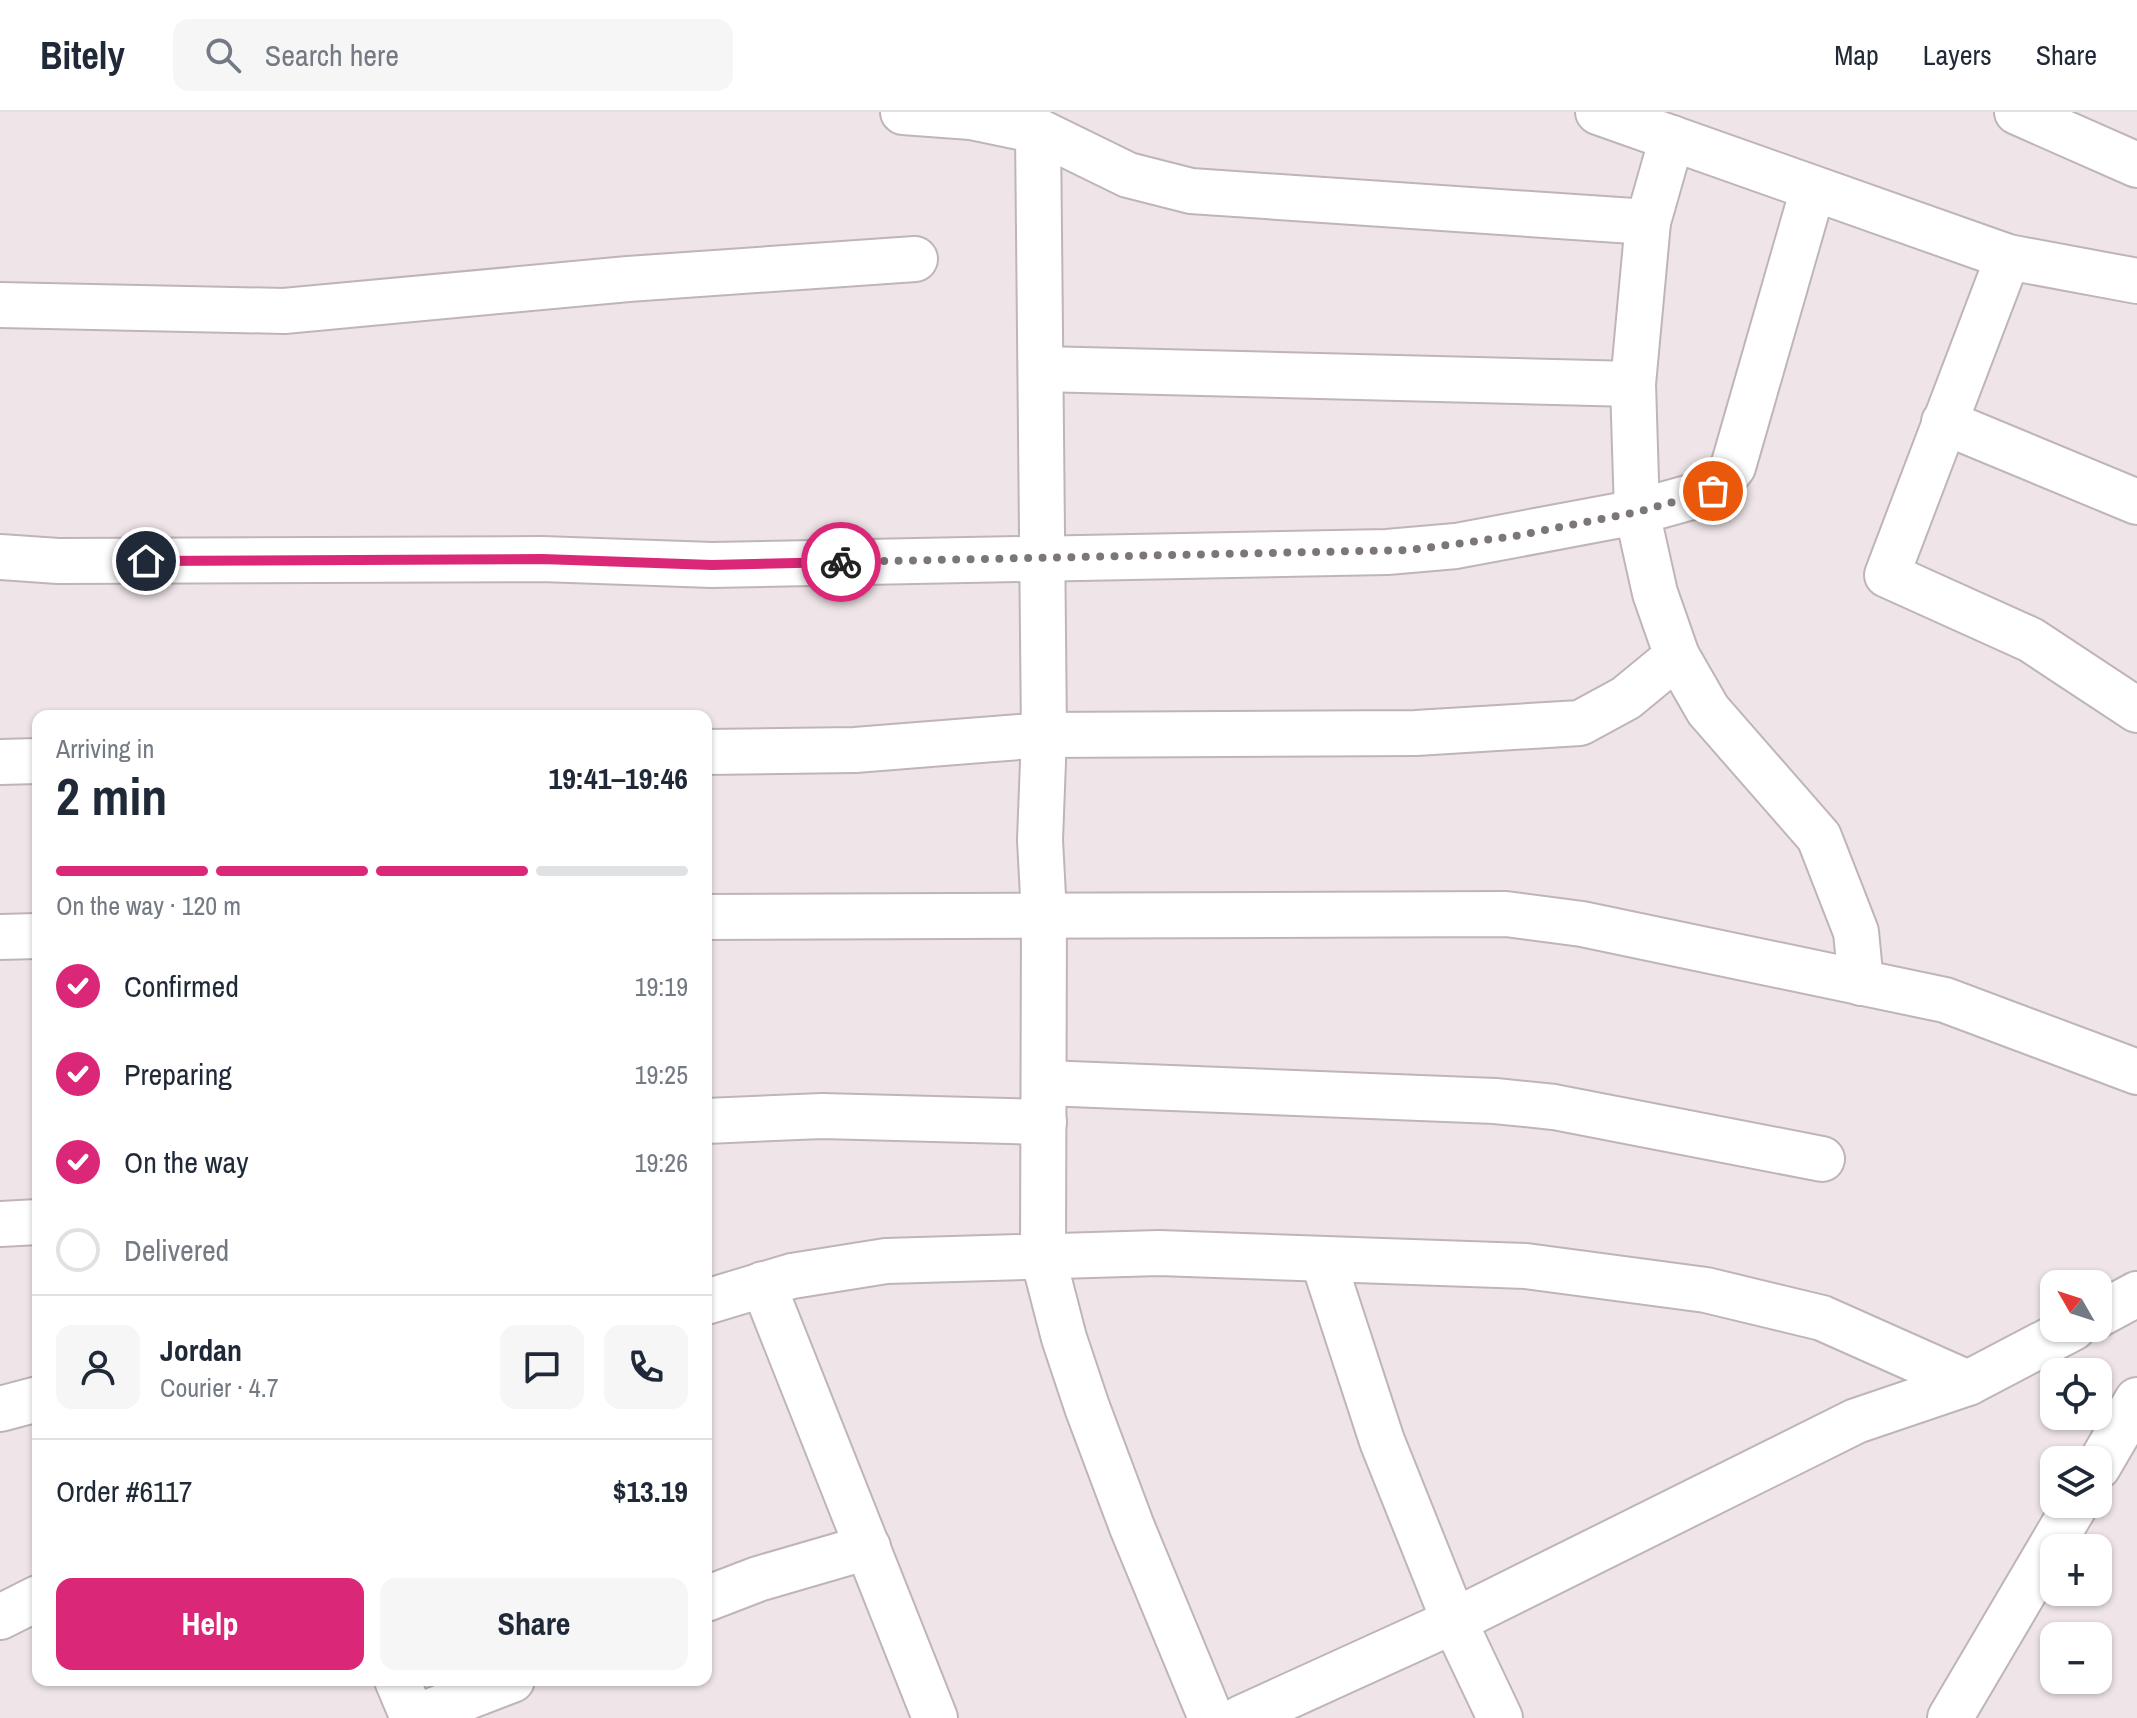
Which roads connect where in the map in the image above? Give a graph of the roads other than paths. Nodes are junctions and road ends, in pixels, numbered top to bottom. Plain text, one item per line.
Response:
1 (903, 112) edge
2 (1598, 112) edge
3 (2017, 112) edge
4 (1038, 131) junction
5 (1672, 138) junction
6 (2137, 165) edge
7 (1813, 189) junction
8 (1648, 222) junction
9 (2008, 257) junction
10 (915, 259) dead end
11 (2072, 271) junction
12 (2137, 281) edge
13 (2137, 300) edge
14 (0, 305) edge
15 (1041, 369) junction
16 (1633, 384) junction
17 (1944, 422) junction
18 (2137, 502) edge
19 (1637, 512) junction
20 (0, 557) edge
21 (1042, 557) junction
22 (1677, 656) junction
23 (2137, 710) edge
24 (1044, 735) junction
25 (712, 752) edge
26 (32, 761) edge
27 (0, 762) edge
28 (1044, 915) junction
29 (712, 917) edge
30 (32, 936) edge
31 (0, 937) edge
32 (1861, 983) junction
33 (2137, 1072) edge
34 (1044, 1103) junction
35 (712, 1121) edge
36 (1822, 1159) dead end
37 (32, 1222) edge
38 (0, 1224) edge
39 (1043, 1257) junction
40 (1323, 1260) junction
41 (763, 1284) junction
42 (2137, 1294) edge
43 (712, 1300) edge
44 (2112, 1307) edge
45 (2046, 1342) edge
46 (1968, 1383) junction
47 (2137, 1400) edge
48 (32, 1401) edge
49 (0, 1409) edge
50 (2116, 1454) edge
51 (2068, 1518) edge
52 (868, 1547) junction
53 (712, 1597) edge
54 (32, 1601) edge
55 (0, 1617) edge
56 (1454, 1621) junction
57 (400, 1686) edge
58 (496, 1686) edge
59 (935, 1718) edge
60 (1211, 1718) edge
61 (1241, 1718) edge
62 (1500, 1718) edge
63 (1950, 1718) edge

1 - 4 street
2 - 5 street
3 - 6 street
4 - 8 street
4 - 15 street
5 - 7 street
5 - 8 street
7 - 9 street
7 - 19 street
8 - 16 street
9 - 11 street
9 - 17 street
10 - 14 street
11 - 12 street
11 - 13 street
15 - 16 street
15 - 21 street
16 - 19 street
17 - 18 street
17 - 23 street
19 - 21 street
19 - 22 street
20 - 21 street
21 - 24 street
22 - 24 street
22 - 32 street
24 - 25 street
24 - 28 street
26 - 27 street
28 - 29 street
28 - 32 street
28 - 34 street
30 - 31 street
32 - 33 street
34 - 35 street
34 - 36 street
34 - 39 street
37 - 38 street
39 - 40 street
39 - 41 street
39 - 60 street
40 - 46 street
40 - 56 street
41 - 43 street
41 - 52 street
42 - 44 street
45 - 46 street
46 - 56 street
47 - 50 street
48 - 49 street
51 - 63 street
52 - 53 street
52 - 59 street
54 - 55 street
56 - 61 street
56 - 62 street
57 - 58 street

